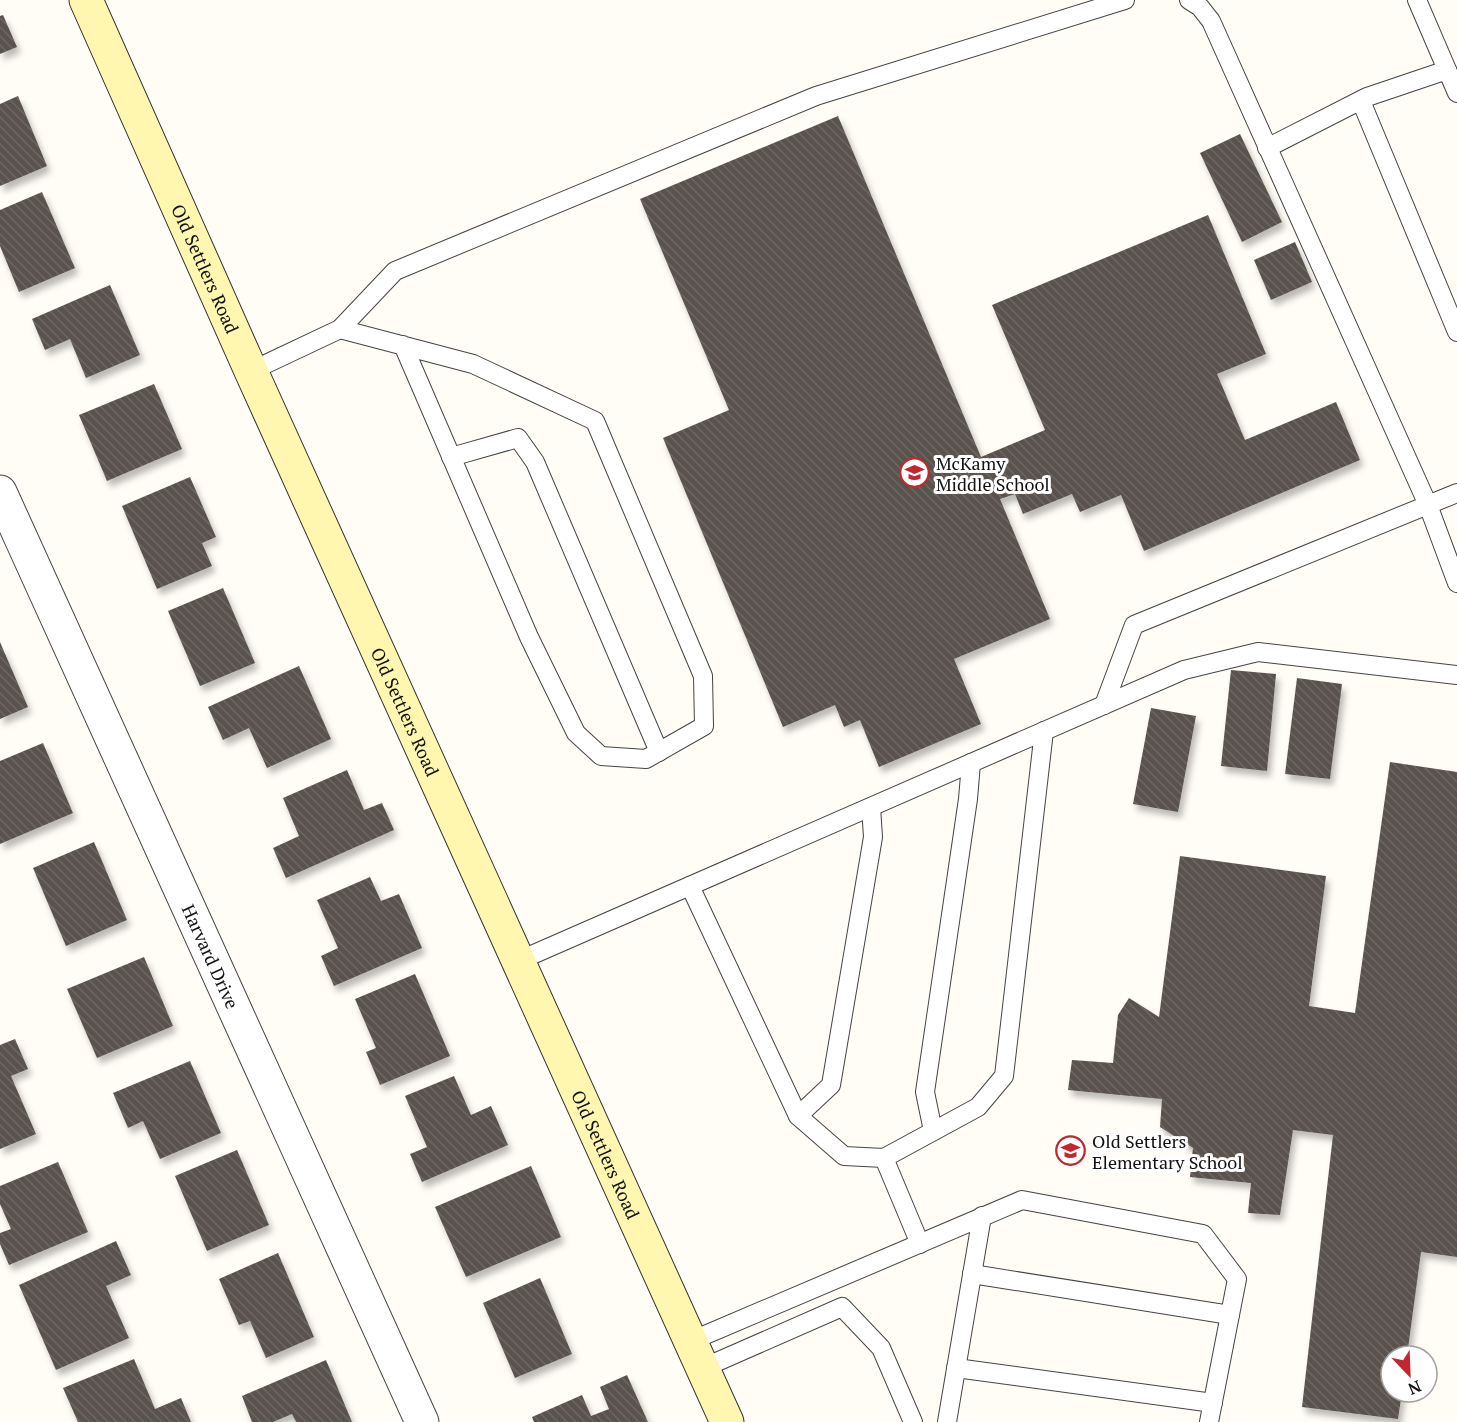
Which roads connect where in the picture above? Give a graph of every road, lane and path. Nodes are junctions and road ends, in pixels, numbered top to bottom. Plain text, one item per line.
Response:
1 (86, 0) edge
2 (1125, 0) edge
3 (1189, 0) edge
4 (1417, 0) edge
5 (1447, 70) junction
6 (1457, 93) edge
7 (1361, 101) junction
8 (1267, 148) junction
9 (340, 328) junction
10 (1457, 332) edge
11 (403, 345) junction
12 (250, 371) junction
13 (452, 457) junction
14 (0, 492) edge
15 (1457, 493) edge
16 (1428, 505) junction
17 (1457, 583) edge
18 (1456, 670) edge
19 (1104, 705) junction
20 (1044, 731) junction
21 (659, 752) junction
22 (971, 763) junction
23 (871, 807) junction
24 (690, 886) junction
25 (518, 961) junction
26 (798, 1116) junction
27 (933, 1131) junction
28 (884, 1158) junction
29 (982, 1216) junction
30 (920, 1244) junction
31 (972, 1274) junction
32 (1230, 1316) junction
33 (697, 1355) junction
34 (956, 1368) junction
35 (1213, 1403) junction
36 (422, 1422) edge
37 (727, 1422) edge
38 (913, 1422) edge
39 (947, 1422) edge
40 (1209, 1422) edge

1 - 12 street, Old Settlers Road
2 - 9 lane
3 - 8 lane
4 - 5 lane
5 - 6 lane
5 - 7 lane
7 - 8 lane
7 - 10 lane
8 - 16 lane
9 - 11 lane
9 - 12 lane
11 - 13 lane
11 - 21 lane
12 - 25 street, Old Settlers Road
13 - 21 lane
13 - 21 lane
14 - 36 street, Harvard Drive
15 - 16 lane
16 - 17 lane
16 - 19 lane
18 - 19 lane
19 - 20 lane
20 - 22 lane
20 - 27 lane
22 - 23 lane
22 - 27 lane
23 - 24 lane
23 - 26 lane
24 - 25 lane
24 - 26 lane
25 - 33 street, Old Settlers Road
26 - 28 lane
27 - 28 lane
28 - 30 lane
29 - 30 lane
29 - 31 lane
29 - 32 lane
30 - 33 lane
31 - 32 lane
31 - 34 lane
32 - 35 lane
33 - 37 street, Old Settlers Road
33 - 38 lane
34 - 35 lane
34 - 39 lane
35 - 40 lane

